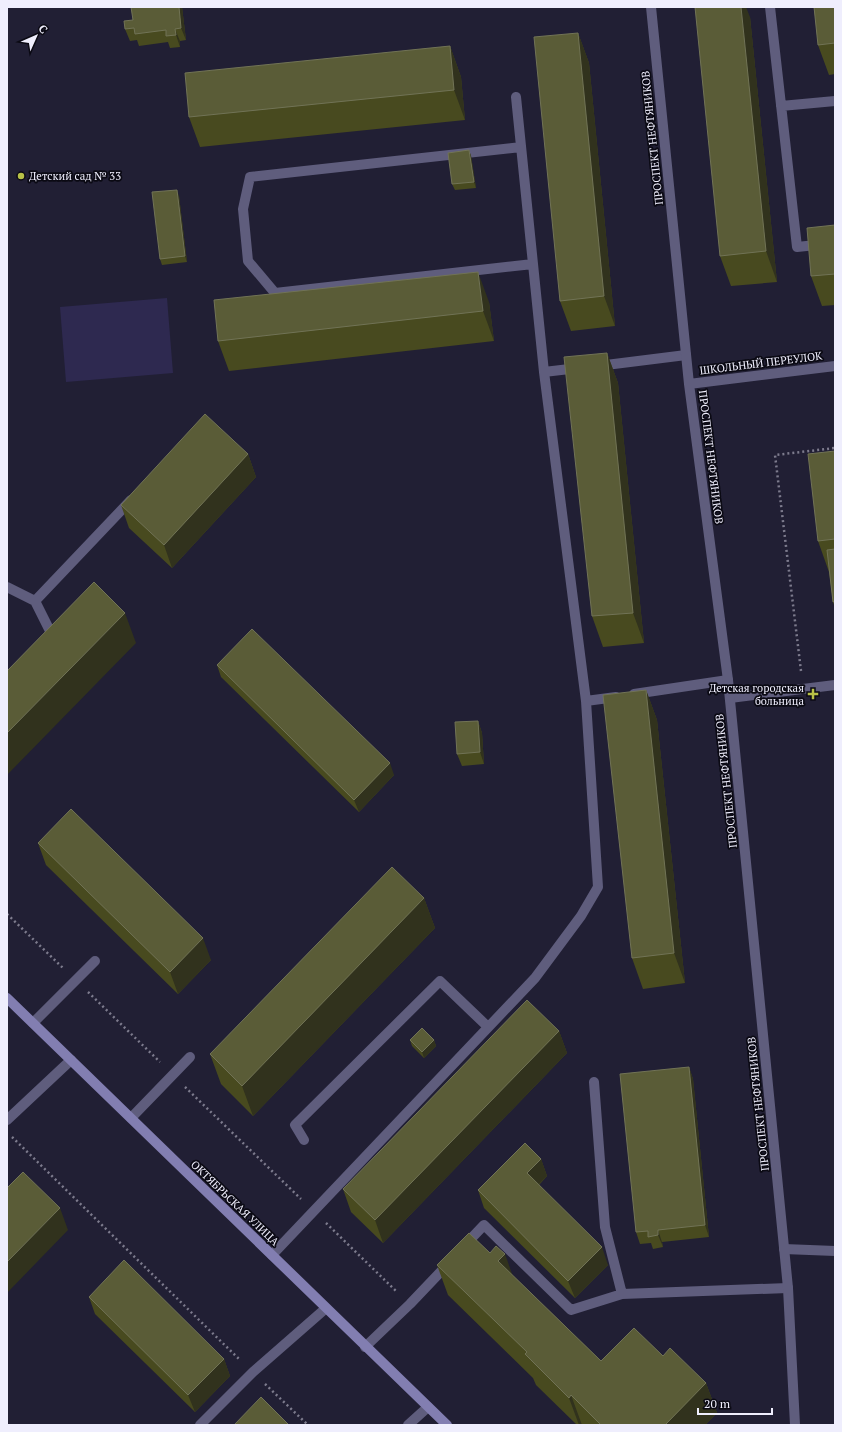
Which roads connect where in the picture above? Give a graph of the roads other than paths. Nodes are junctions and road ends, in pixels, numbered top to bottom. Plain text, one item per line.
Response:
1 (651, 7) edge
2 (770, 7) edge
3 (516, 97) dead end
4 (835, 101) edge
5 (781, 106) junction
6 (521, 147) junction
7 (835, 243) edge
8 (533, 264) junction
9 (686, 356) junction
10 (835, 366) edge
11 (544, 372) junction
12 (689, 384) junction
13 (139, 491) edge
14 (7, 587) edge
15 (35, 601) junction
16 (38, 649) edge
17 (728, 680) junction
18 (835, 685) edge
19 (730, 698) junction
20 (586, 701) junction
21 (95, 961) dead end
22 (7, 998) edge
23 (33, 1023) junction
24 (488, 1027) junction
25 (190, 1057) dead end
26 (71, 1060) junction
27 (594, 1082) dead end
28 (131, 1118) junction
29 (7, 1120) edge
30 (304, 1140) dead end
31 (784, 1249) junction
32 (835, 1251) edge
33 (272, 1255) junction
34 (788, 1288) junction
35 (622, 1294) junction
36 (325, 1309) junction
37 (365, 1347) junction
38 (428, 1407) junction
39 (794, 1412) junction
40 (200, 1425) edge
41 (408, 1425) edge
42 (447, 1425) edge
43 (787, 1425) edge
44 (795, 1425) edge

1 - 9 street, ПРОСПЕКТ НЕФТЯНИКОВ
2 - 5 street
3 - 6 street
4 - 5 street
5 - 7 street
6 - 8 street
6 - 8 street
8 - 11 street
9 - 11 street
9 - 12 street, ПРОСПЕКТ НЕФТЯНИКОВ
10 - 12 street, ШКОЛЬНЫЙ ПЕРЕУЛОК
11 - 20 street
12 - 17 street, ПРОСПЕКТ НЕФТЯНИКОВ
13 - 15 street
14 - 15 street
15 - 16 street
17 - 19 street, ПРОСПЕКТ НЕФТЯНИКОВ
17 - 20 street
18 - 19 street
19 - 31 street, ПРОСПЕКТ НЕФТЯНИКОВ
20 - 24 street
21 - 23 street
22 - 23 street, ОКТЯБРЬСКАЯ УЛИЦА
23 - 26 street, ОКТЯБРЬСКАЯ УЛИЦА
24 - 30 street
24 - 33 street
25 - 28 street
26 - 28 street, ОКТЯБРЬСКАЯ УЛИЦА
26 - 29 street
27 - 35 street
28 - 33 street, ОКТЯБРЬСКАЯ УЛИЦА
31 - 32 street
31 - 34 street, ПРОСПЕКТ НЕФТЯНИКОВ
33 - 36 street, ОКТЯБРЬСКАЯ УЛИЦА
34 - 35 street
34 - 39 street, ПРОСПЕКТ НЕФТЯНИКОВ
35 - 37 street
36 - 37 street, ОКТЯБРЬСКАЯ УЛИЦА
36 - 40 street
37 - 38 street, ОКТЯБРЬСКАЯ УЛИЦА
38 - 41 street
38 - 42 street, ОКТЯБРЬСКАЯ УЛИЦА
39 - 43 street
39 - 44 street, ПРОСПЕКТ НЕФТЯНИКОВ

